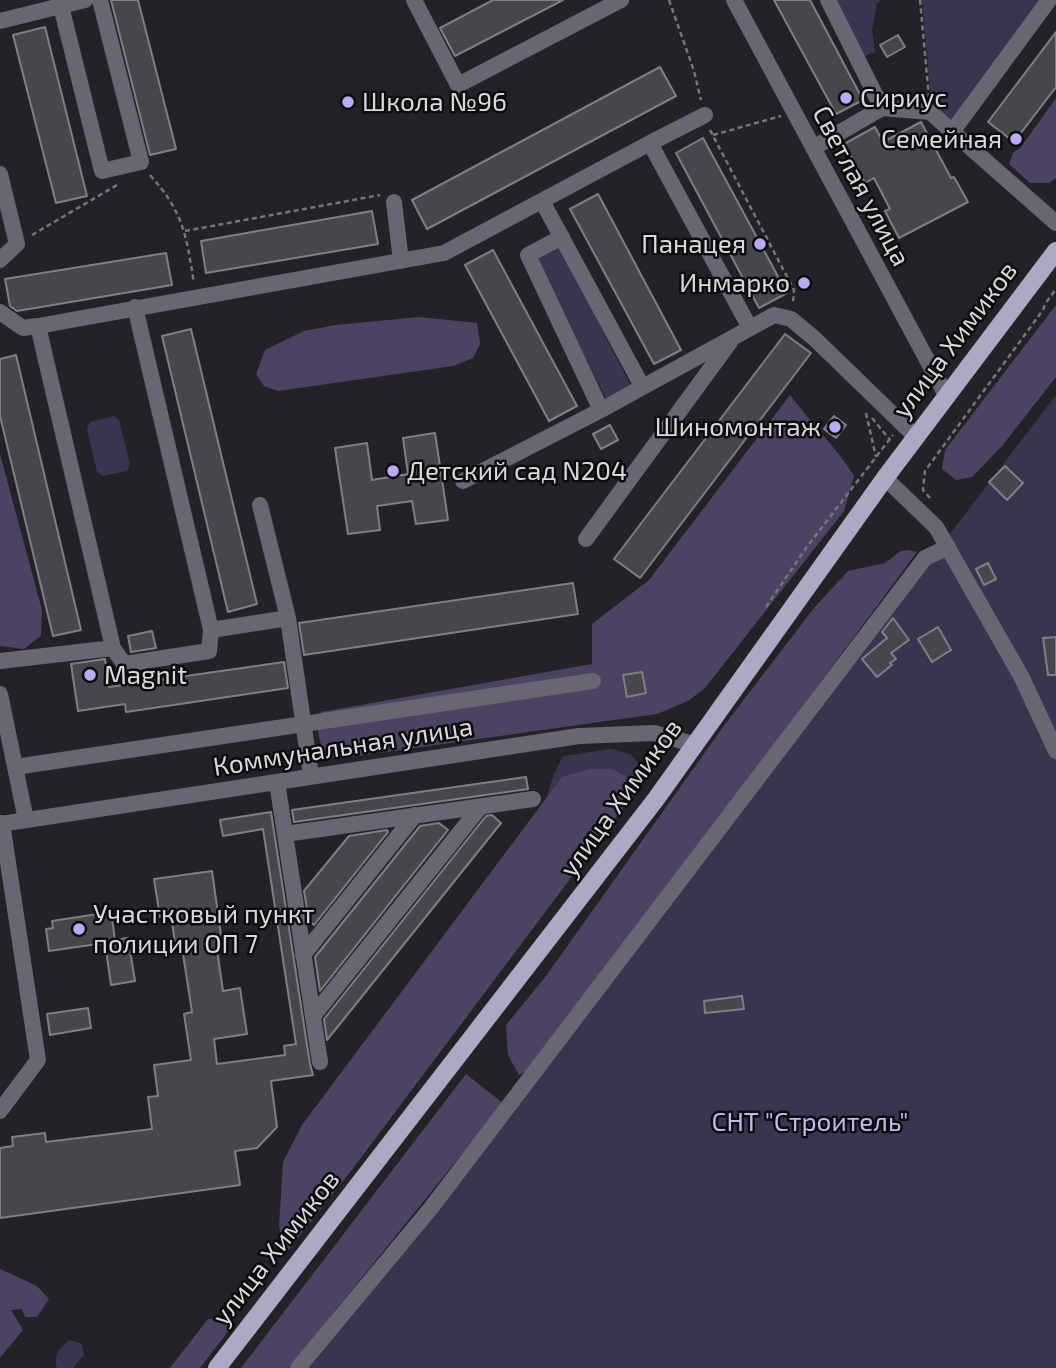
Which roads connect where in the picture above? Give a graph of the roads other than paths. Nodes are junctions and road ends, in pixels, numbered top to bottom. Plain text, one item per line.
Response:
1 (85, 0) edge
2 (100, 0) edge
3 (414, 0) edge
4 (620, 0) edge
5 (734, 0) edge
6 (828, 0) edge
7 (1049, 0) edge
8 (61, 6) junction
9 (0, 21) edge
10 (882, 108) junction
11 (705, 116) road end
12 (952, 132) junction
13 (650, 143) junction
14 (813, 148) junction
15 (0, 174) edge
16 (542, 201) junction
17 (394, 202) road end
18 (1056, 223) edge
19 (562, 237) junction
20 (1056, 251) edge
21 (0, 260) edge
22 (401, 261) junction
23 (135, 307) junction
24 (0, 312) edge
25 (38, 326) junction
26 (750, 328) junction
27 (734, 337) junction
28 (642, 386) junction
29 (946, 395) junction
30 (601, 410) junction
31 (915, 436) junction
32 (885, 478) junction
33 (463, 481) dead end
34 (260, 505) dead end
35 (586, 539) dead end
36 (948, 547) junction
37 (288, 618) junction
38 (211, 630) junction
39 (113, 648) junction
40 (0, 661) edge
41 (593, 681) dead end
42 (0, 694) edge
43 (303, 724) junction
44 (693, 744) junction
45 (1056, 751) edge
46 (15, 766) junction
47 (311, 776) junction
48 (277, 782) junction
49 (533, 799) dead end
50 (481, 806) junction
51 (415, 815) junction
52 (26, 820) junction
53 (1, 824) edge
54 (285, 834) junction
55 (303, 955) junction
56 (313, 1016) junction
57 (320, 1062) dead end
58 (0, 1111) edge
59 (217, 1368) edge
60 (298, 1368) edge

1 - 8 street
2 - 8 street
3 - 4 street
5 - 14 street, Светлая улица
6 - 10 street
7 - 12 street
8 - 9 street
10 - 12 street
10 - 14 street
11 - 13 street
12 - 18 street
13 - 16 street
13 - 26 street
14 - 29 street, Светлая улица
15 - 21 street
16 - 19 street
16 - 22 street
17 - 22 street
19 - 28 street
19 - 30 street
20 - 29 main road, улица Химиков
22 - 23 street
23 - 25 street
23 - 38 street
24 - 25 street
25 - 39 street
26 - 27 street
26 - 31 street
27 - 28 street
27 - 35 street
28 - 30 street
29 - 31 main road, улица Химиков
30 - 33 street
31 - 32 main road, улица Химиков
32 - 36 street
32 - 44 main road, улица Химиков
34 - 37 street
36 - 45 street
36 - 60 street
37 - 38 street
37 - 43 street
38 - 39 street
39 - 40 street
41 - 43 street
42 - 46 street
43 - 46 street
43 - 47 street
44 - 47 street, Коммунальная улица
44 - 59 main road, улица Химиков
46 - 52 street
47 - 48 street, Коммунальная улица
48 - 52 street, Коммунальная улица
48 - 54 street
49 - 50 street
50 - 51 street
50 - 56 street
51 - 54 street
51 - 55 street
52 - 53 street, Коммунальная улица
53 - 58 street
54 - 55 street
55 - 56 street
56 - 57 street

